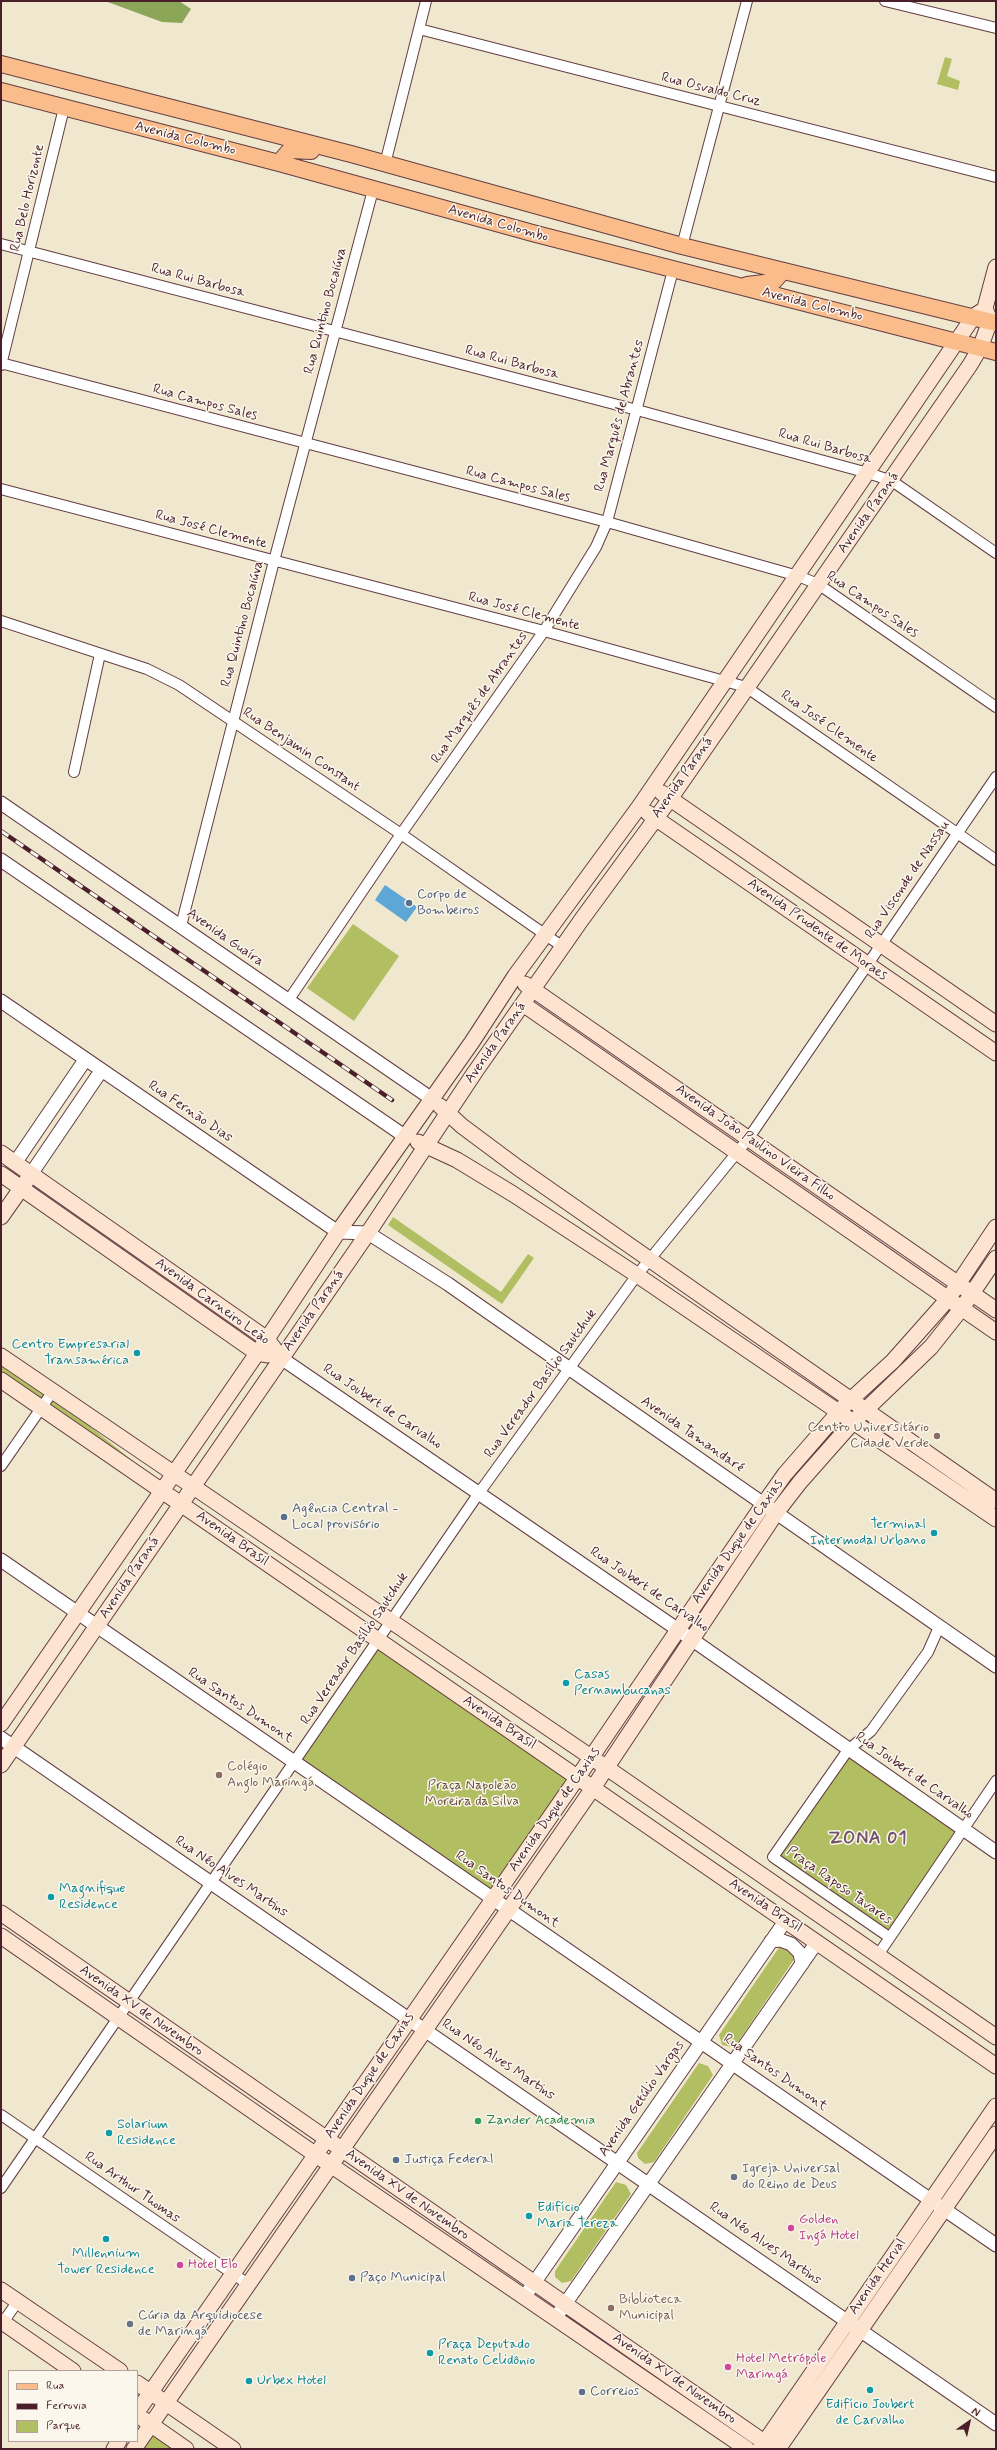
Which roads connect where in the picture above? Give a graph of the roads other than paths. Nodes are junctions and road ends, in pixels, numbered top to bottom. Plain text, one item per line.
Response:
1 (426, 1) edge
2 (747, 1) edge
3 (885, 1) edge
4 (996, 28) edge
5 (419, 29) junction
6 (1, 64) edge
7 (1, 91) edge
8 (154, 104) junction
9 (720, 107) junction
10 (64, 108) junction
11 (97, 117) junction
12 (350, 154) junction
13 (279, 163) junction
14 (385, 164) junction
15 (996, 177) edge
16 (373, 190) junction
17 (524, 204) junction
18 (479, 217) junction
19 (593, 222) junction
20 (536, 234) junction
21 (1, 244) edge
22 (682, 246) junction
23 (30, 252) junction
24 (996, 267) edge
25 (673, 270) junction
26 (783, 271) junction
27 (729, 285) junction
28 (986, 317) edge
29 (335, 331) junction
30 (958, 341) junction
31 (980, 348) junction
32 (996, 352) edge
33 (1, 364) edge
34 (942, 364) junction
35 (963, 376) junction
36 (637, 410) junction
37 (305, 444) junction
38 (868, 473) junction
39 (892, 481) junction
40 (1, 489) edge
41 (606, 522) junction
42 (832, 526) junction
43 (996, 553) edge
44 (274, 561) junction
45 (833, 562) junction
46 (798, 576) junction
47 (818, 584) junction
48 (795, 618) junction
49 (1, 621) edge
50 (762, 629) junction
51 (544, 631) junction
52 (100, 654) junction
53 (726, 681) junction
54 (746, 687) junction
55 (996, 707) edge
56 (232, 720) junction
57 (688, 734) junction
58 (690, 769) junction
59 (74, 772) dead end
60 (996, 776) edge
61 (653, 787) junction
62 (670, 799) junction
63 (1, 803) edge
64 (639, 807) junction
65 (655, 818) junction
66 (957, 833) junction
67 (401, 834) junction
68 (1, 860) edge
69 (996, 860) edge
70 (583, 882) junction
71 (582, 918) junction
72 (181, 926) junction
73 (544, 934) junction
74 (881, 945) junction
75 (563, 947) junction
76 (868, 964) junction
77 (515, 976) junction
78 (533, 989) junction
79 (288, 1001) junction
80 (1, 1002) edge
81 (522, 1004) junction
82 (996, 1024) edge
83 (472, 1042) junction
84 (996, 1053) edge
85 (85, 1060) junction
86 (101, 1071) junction
87 (475, 1072) junction
88 (432, 1099) junction
89 (447, 1113) junction
90 (406, 1137) junction
91 (748, 1138) junction
92 (426, 1145) junction
93 (738, 1153) junction
94 (1, 1154) edge
95 (15, 1163) junction
96 (31, 1174) junction
97 (2, 1179) edge
98 (402, 1182) junction
99 (371, 1186) junction
100 (21, 1188) junction
101 (1, 1217) edge
102 (996, 1227) edge
103 (338, 1232) junction
104 (368, 1233) junction
105 (996, 1258) edge
106 (649, 1260) junction
107 (637, 1275) junction
108 (308, 1278) junction
109 (958, 1283) junction
110 (972, 1293) junction
111 (948, 1299) junction
112 (962, 1308) junction
113 (996, 1310) edge
114 (311, 1314) junction
115 (996, 1332) edge
116 (267, 1339) junction
117 (931, 1347) junction
118 (257, 1353) junction
119 (1, 1356) edge
120 (281, 1358) junction
121 (893, 1361) junction
122 (569, 1367) junction
123 (1, 1380) edge
124 (53, 1392) junction
125 (251, 1401) junction
126 (850, 1401) junction
127 (219, 1406) junction
128 (42, 1408) junction
129 (864, 1411) junction
130 (839, 1412) junction
131 (853, 1422) junction
132 (816, 1439) junction
133 (1, 1466) edge
134 (813, 1467) junction
135 (172, 1474) junction
136 (192, 1487) junction
137 (161, 1490) junction
138 (479, 1493) junction
139 (996, 1501) edge
140 (180, 1504) junction
141 (763, 1505) junction
142 (776, 1513) junction
143 (996, 1519) edge
144 (163, 1530) junction
145 (123, 1545) junction
146 (1, 1560) edge
147 (743, 1561) junction
148 (711, 1580) junction
149 (77, 1614) junction
150 (391, 1621) junction
151 (97, 1627) junction
152 (939, 1627) junction
153 (677, 1629) junction
154 (377, 1640) junction
155 (693, 1640) junction
156 (56, 1642) junction
157 (652, 1665) junction
158 (996, 1666) edge
159 (60, 1679) junction
160 (648, 1705) junction
161 (1, 1724) edge
162 (1, 1738) edge
163 (14, 1747) junction
164 (848, 1750) junction
165 (591, 1758) junction
166 (294, 1762) junction
167 (1, 1765) edge
168 (607, 1768) junction
169 (578, 1777) junction
170 (996, 1781) edge
171 (593, 1788) junction
172 (963, 1829) junction
173 (561, 1834) junction
174 (528, 1849) junction
175 (996, 1852) edge
176 (211, 1883) junction
177 (493, 1900) junction
178 (507, 1910) junction
179 (1, 1913) edge
180 (786, 1920) junction
181 (1, 1936) edge
182 (889, 1938) junction
183 (771, 1941) junction
184 (817, 1942) junction
185 (456, 1952) junction
186 (878, 1955) junction
187 (802, 1964) junction
188 (456, 1984) junction
189 (129, 2003) junction
190 (118, 2018) junction
191 (409, 2019) junction
192 (425, 2029) junction
193 (996, 2037) edge
194 (701, 2042) junction
195 (733, 2063) junction
196 (996, 2066) edge
197 (392, 2076) junction
198 (361, 2088) junction
199 (996, 2106) edge
200 (1, 2115) edge
201 (996, 2133) edge
202 (35, 2138) junction
203 (326, 2140) junction
204 (972, 2142) junction
205 (342, 2150) junction
206 (316, 2155) junction
207 (618, 2162) junction
208 (331, 2165) junction
209 (650, 2184) junction
210 (294, 2187) junction
211 (1, 2188) edge
212 (931, 2200) junction
213 (944, 2210) junction
214 (290, 2224) junction
215 (996, 2245) edge
216 (894, 2254) junction
217 (234, 2275) junction
218 (534, 2283) junction
219 (248, 2284) junction
220 (892, 2284) junction
221 (1, 2290) edge
222 (525, 2296) junction
223 (18, 2301) junction
224 (565, 2304) junction
225 (556, 2317) junction
226 (847, 2321) junction
227 (2, 2323) edge
228 (217, 2328) junction
229 (861, 2330) junction
230 (187, 2342) junction
231 (72, 2370) edge
232 (119, 2370) edge
233 (827, 2379) junction
234 (138, 2384) edge
235 (804, 2384) junction
236 (151, 2392) junction
237 (166, 2402) junction
238 (138, 2412) edge
239 (138, 2415) edge
240 (150, 2424) junction
241 (996, 2424) edge
242 (766, 2447) edge
243 (134, 2449) edge
244 (186, 2449) edge
245 (233, 2449) edge
246 (747, 2449) edge
247 (778, 2449) edge

1 - 5 street
2 - 9 street
3 - 4 street
5 - 9 street, Rua Osvaldo Cruz
5 - 14 street
6 - 8 main road, Avenida Colombo
7 - 10 main road, Avenida Colombo
8 - 11 main road
8 - 12 main road, Avenida Colombo
9 - 15 street, Rua Osvaldo Cruz
9 - 22 street
10 - 11 main road, Avenida Colombo
10 - 23 street, Rua Belo Horizonte
11 - 13 main road, Avenida Colombo
12 - 13 main road
12 - 14 main road, Avenida Colombo
13 - 16 main road, Avenida Colombo
14 - 17 main road, Avenida Colombo
16 - 18 main road, Avenida Colombo
16 - 29 street, Rua Quintino Bocaiúva
17 - 18 main road
17 - 19 main road, Avenida Colombo
18 - 20 main road, Avenida Colombo
19 - 20 main road
19 - 22 main road, Avenida Colombo
20 - 25 main road, Avenida Colombo
21 - 23 street, Rua Rui Barbosa
22 - 26 main road, Avenida Colombo
23 - 29 street, Rua Rui Barbosa
23 - 33 street, Rua Belo Horizonte
24 - 28 main road
25 - 27 main road, Avenida Colombo
25 - 36 street, Rua Marquês de Abrantes
26 - 27 main road
26 - 28 main road, Avenida Colombo
27 - 30 main road, Avenida Colombo
28 - 30 main road, Avenida Paraná
28 - 31 main road, Avenida Paraná
29 - 36 street, Rua Rui Barbosa
29 - 37 street, Rua Quintino Bocaiúva
30 - 31 main road, Avenida Colombo
30 - 34 main road, Avenida Paraná
31 - 32 main road, Avenida Colombo
31 - 35 main road, Avenida Paraná
33 - 37 street, Rua Campos Sales
34 - 35 main road
34 - 38 main road, Avenida Paraná
35 - 39 main road, Avenida Paraná
36 - 38 street, Rua Rui Barbosa
36 - 41 street, Rua Marquês de Abrantes
37 - 41 street, Rua Campos Sales
37 - 44 street, Rua Quintino Bocaiúva
38 - 39 street, Rua Rui Barbosa
38 - 42 main road, Avenida Paraná
39 - 43 street, Rua Rui Barbosa
39 - 45 main road, Avenida Paraná
40 - 44 street, Rua José Clemente
41 - 46 street, Rua Campos Sales
41 - 51 street, Rua Marquês de Abrantes
42 - 45 main road
42 - 46 main road, Avenida Paraná
44 - 51 street, Rua José Clemente
44 - 56 street, Rua Quintino Bocaiúva
45 - 47 main road, Avenida Paraná
46 - 47 street, Rua Campos Sales
46 - 50 main road, Avenida Paraná
47 - 48 main road, Avenida Paraná
47 - 55 street, Rua Campos Sales
48 - 50 main road
48 - 54 main road, Avenida Paraná
49 - 52 street, Rua Benjamin Constant
50 - 53 main road, Avenida Paraná
51 - 53 street, Rua José Clemente
51 - 67 street, Rua Marquês de Abrantes
52 - 56 street, Rua Benjamin Constant
52 - 59 street
53 - 54 street, Rua José Clemente
53 - 57 main road, Avenida Paraná
54 - 58 main road, Avenida Paraná
54 - 66 street, Rua José Clemente
56 - 67 street, Rua Benjamin Constant
56 - 72 street, Rua Quintino Bocaiúva
57 - 58 main road
57 - 61 main road, Avenida Paraná
58 - 62 main road, Avenida Paraná
60 - 66 street, Rua Visconde de Nassau
61 - 62 main road, Avenida Prudente de Moraes
61 - 64 main road, Avenida Paraná
62 - 65 main road, Avenida Paraná
62 - 74 main road, Avenida Prudente de Moraes
63 - 72 street, Avenida Guaíra
64 - 65 main road, Avenida Prudente de Moraes
64 - 70 main road, Avenida Paraná
65 - 71 main road, Avenida Paraná
65 - 76 main road, Avenida Prudente de Moraes
66 - 69 street, Rua José Clemente
66 - 74 street, Rua Visconde de Nassau
67 - 73 street, Rua Benjamin Constant
67 - 79 street, Rua Marquês de Abrantes
68 - 90 street
70 - 71 main road
70 - 73 main road, Avenida Paraná
71 - 75 main road, Avenida Paraná
72 - 79 street, Avenida Guaíra
73 - 75 street, Rua Benjamin Constant
73 - 77 main road, Avenida Paraná
74 - 76 street, Rua Visconde de Nassau
74 - 82 main road, Avenida Prudente de Moraes
75 - 78 main road, Avenida Paraná
76 - 84 main road, Avenida Prudente de Moraes
76 - 91 street, Rua Visconde de Nassau
77 - 78 main road, Avenida João Paulino Vieira Filho
77 - 83 main road, Avenida Paraná
78 - 81 main road, Avenida Paraná
78 - 91 main road, Avenida João Paulino Vieira Filho
79 - 88 street, Avenida Guaíra
80 - 85 street, Rua Fernão Dias
81 - 87 main road, Avenida Paraná
81 - 93 main road, Avenida João Paulino Vieira Filho
83 - 87 main road
83 - 88 main road, Avenida Paraná
85 - 86 street, Rua Fernão Dias
85 - 95 street
86 - 96 street
86 - 103 street, Rua Fernão Dias
87 - 89 main road, Avenida Paraná
88 - 89 main road
88 - 90 main road, Avenida Paraná
89 - 92 main road, Avenida Paraná
89 - 106 main road
90 - 92 main road
90 - 99 main road, Avenida Paraná
91 - 93 street, Rua Vereador Basílio Sautchuk
91 - 109 main road, Avenida João Paulino Vieira Filho
92 - 98 main road, Avenida Paraná
92 - 107 main road
93 - 106 street, Rua Vereador Basílio Sautchuk
93 - 111 main road, Avenida João Paulino Vieira Filho
94 - 95 main road, Avenida Carneiro Leão
95 - 96 main road, Avenida Carneiro Leão
95 - 97 main road
96 - 100 main road
96 - 116 main road, Avenida Carneiro Leão
97 - 100 main road, Avenida Carneiro Leão
98 - 99 main road
98 - 104 main road, Avenida Paraná
99 - 103 main road, Avenida Paraná
100 - 101 main road
100 - 118 main road, Avenida Carneiro Leão
102 - 109 main road, Avenida Duque de Caxias
103 - 104 street
103 - 108 main road, Avenida Paraná
104 - 114 main road, Avenida Paraná
104 - 122 street, Avenida Tamandaré
105 - 110 main road, Avenida Duque de Caxias
106 - 107 street, Rua Vereador Basílio Sautchuk
106 - 126 main road
107 - 122 street, Rua Vereador Basílio Sautchuk
107 - 130 main road
108 - 114 main road
108 - 116 main road, Avenida Paraná
109 - 110 main road, Avenida João Paulino Vieira Filho
109 - 111 main road, Avenida Duque de Caxias
110 - 112 main road, Avenida Duque de Caxias
110 - 113 main road, Avenida João Paulino Vieira Filho
111 - 112 main road, Avenida João Paulino Vieira Filho
111 - 121 main road, Avenida Duque de Caxias
112 - 115 main road, Avenida João Paulino Vieira Filho
112 - 117 main road, Avenida Duque de Caxias
114 - 120 main road, Avenida Paraná
116 - 118 main road, Avenida Paraná
116 - 120 main road, Avenida Carneiro Leão
117 - 121 main road
117 - 129 main road, Avenida Duque de Caxias
118 - 120 main road, Avenida Carneiro Leão
118 - 127 main road, Avenida Paraná
119 - 124 main road, Avenida Brasil
120 - 125 main road, Avenida Paraná
120 - 138 street, Rua Joubert de Carvalho
121 - 126 main road, Avenida Duque de Caxias
122 - 138 street, Rua Vereador Basílio Sautchuk
122 - 141 street, Avenida Tamandaré
123 - 128 main road, Avenida Brasil
124 - 128 street
124 - 135 main road, Avenida Brasil
125 - 127 main road
125 - 136 main road, Avenida Paraná
126 - 129 main road
126 - 130 main road, Avenida Duque de Caxias
127 - 135 main road, Avenida Paraná
128 - 133 street
128 - 137 main road, Avenida Brasil
129 - 131 main road, Avenida Duque de Caxias
129 - 139 main road
130 - 131 main road
130 - 132 main road, Avenida Duque de Caxias
131 - 134 main road, Avenida Duque de Caxias
131 - 143 main road
132 - 134 main road
132 - 141 main road, Avenida Duque de Caxias
134 - 142 main road, Avenida Duque de Caxias
135 - 136 main road, Avenida Brasil
135 - 137 main road, Avenida Paraná
136 - 140 main road, Avenida Paraná
136 - 150 main road, Avenida Brasil
137 - 140 main road, Avenida Brasil
137 - 145 main road, Avenida Paraná
138 - 150 street, Rua Vereador Basílio Sautchuk
138 - 153 street, Rua Joubert de Carvalho
140 - 144 main road, Avenida Paraná
140 - 154 main road, Avenida Brasil
141 - 142 street, Avenida Tamandaré
141 - 148 main road, Avenida Duque de Caxias
142 - 147 main road, Avenida Duque de Caxias
142 - 152 street, Avenida Tamandaré
144 - 145 main road
144 - 151 main road, Avenida Paraná
145 - 149 main road, Avenida Paraná
146 - 149 street, Rua Santos Dumont
147 - 148 main road
147 - 155 main road, Avenida Duque de Caxias
148 - 153 main road, Avenida Duque de Caxias
149 - 151 street, Rua Santos Dumont
149 - 156 main road, Avenida Paraná
150 - 154 street, Rua Vereador Basílio Sautchuk
150 - 165 main road, Avenida Brasil
151 - 159 main road, Avenida Paraná
151 - 166 street, Rua Santos Dumont
152 - 158 street, Avenida Tamandaré
152 - 164 street
153 - 155 street, Rua Joubert de Carvalho
153 - 157 main road, Avenida Duque de Caxias
154 - 166 street, Rua Vereador Basílio Sautchuk
154 - 169 main road, Avenida Brasil
155 - 160 main road, Avenida Duque de Caxias
155 - 164 street, Rua Joubert de Carvalho
156 - 159 main road
156 - 161 main road, Avenida Paraná
157 - 160 main road
157 - 165 main road, Avenida Duque de Caxias
159 - 163 main road, Avenida Paraná
160 - 168 main road, Avenida Duque de Caxias
162 - 163 street, Rua Néo Alves Martins
163 - 167 main road, Avenida Paraná
163 - 176 street, Rua Néo Alves Martins
164 - 172 street, Rua Joubert de Carvalho
164 - 182 street, Praça Raposo Tavares
165 - 168 main road, Avenida Brasil
165 - 169 main road, Avenida Duque de Caxias
166 - 176 street, Rua Vereador Basílio Sautchuk
166 - 177 street, Rua Santos Dumont
168 - 171 main road, Avenida Duque de Caxias
168 - 186 main road, Avenida Brasil
169 - 171 main road, Avenida Brasil
169 - 174 main road, Avenida Duque de Caxias
170 - 172 street
171 - 173 main road, Avenida Duque de Caxias
171 - 180 main road, Avenida Brasil
172 - 175 street, Rua Joubert de Carvalho
172 - 182 street
173 - 174 main road
173 - 178 main road, Avenida Duque de Caxias
174 - 177 main road, Avenida Duque de Caxias
176 - 189 street, Rua Vereador Basílio Sautchuk
176 - 191 street, Rua Néo Alves Martins
177 - 178 street, Rua Santos Dumont
177 - 185 main road, Avenida Duque de Caxias
178 - 188 main road, Avenida Duque de Caxias
178 - 194 street, Rua Santos Dumont
179 - 189 main road, Avenida XV de Novembro
180 - 183 street, Avenida Getúlio Vargas
180 - 184 main road, Avenida Brasil
181 - 190 main road, Avenida XV de Novembro
182 - 186 street
183 - 187 street
183 - 194 street, Avenida Getúlio Vargas
184 - 187 street
184 - 196 main road, Avenida Brasil
185 - 188 main road
185 - 191 main road, Avenida Duque de Caxias
186 - 193 main road, Avenida Brasil
187 - 195 street
188 - 192 main road, Avenida Duque de Caxias
189 - 190 street, Rua Vereador Basílio Sautchuk
189 - 203 main road, Avenida XV de Novembro
190 - 202 street, Rua Vereador Basílio Sautchuk
190 - 206 main road, Avenida XV de Novembro
191 - 192 street, Rua Néo Alves Martins
191 - 198 main road, Avenida Duque de Caxias
192 - 197 main road, Avenida Duque de Caxias
192 - 207 street, Rua Néo Alves Martins
194 - 195 street, Rua Santos Dumont
194 - 207 street, Avenida Getúlio Vargas
195 - 209 street
195 - 212 street, Rua Santos Dumont
197 - 198 main road
197 - 205 main road, Avenida Duque de Caxias
198 - 203 main road, Avenida Duque de Caxias
199 - 204 main road, Avenida Herval
200 - 202 street, Rua Arthur Thomas
201 - 204 main road
201 - 213 main road, Avenida Herval
202 - 211 street, Rua Vereador Basílio Sautchuk
202 - 217 street, Rua Arthur Thomas
203 - 205 main road, Avenida XV de Novembro
203 - 206 main road, Avenida Duque de Caxias
204 - 212 main road, Avenida Herval
205 - 208 main road, Avenida Duque de Caxias
205 - 218 main road, Avenida XV de Novembro
206 - 208 main road, Avenida XV de Novembro
206 - 210 main road, Avenida Duque de Caxias
207 - 209 street, Rua Néo Alves Martins
207 - 218 street, Avenida Getúlio Vargas
208 - 214 main road, Avenida Duque de Caxias
208 - 222 main road, Avenida XV de Novembro
209 - 224 street
209 - 226 street, Rua Néo Alves Martins
210 - 214 main road
210 - 217 main road, Avenida Duque de Caxias
212 - 213 street, Rua Santos Dumont
212 - 216 main road, Avenida Herval
213 - 215 street, Rua Santos Dumont
213 - 220 main road, Avenida Herval
214 - 219 main road, Avenida Duque de Caxias
216 - 220 main road
216 - 226 main road, Avenida Herval
217 - 219 street, Rua Arthur Thomas
217 - 230 main road, Avenida Duque de Caxias
218 - 222 street, Avenida Getúlio Vargas
218 - 224 main road, Avenida XV de Novembro
219 - 228 main road, Avenida Duque de Caxias
220 - 229 main road, Avenida Herval
221 - 223 main road
222 - 225 main road, Avenida XV de Novembro
223 - 227 street
223 - 232 main road
224 - 225 street
224 - 242 main road, Avenida XV de Novembro
225 - 246 main road, Avenida XV de Novembro
226 - 229 street, Rua Néo Alves Martins
226 - 235 main road, Avenida Herval
227 - 231 main road
228 - 230 main road
228 - 237 main road, Avenida Duque de Caxias
229 - 233 main road, Avenida Herval
229 - 241 street, Rua Néo Alves Martins
230 - 236 main road, Avenida Duque de Caxias
233 - 235 main road
233 - 247 main road, Avenida Herval
234 - 236 main road
235 - 242 main road, Avenida Herval
236 - 237 main road
236 - 238 main road, Avenida Duque de Caxias
237 - 240 main road, Avenida Duque de Caxias
237 - 245 main road
239 - 240 main road
240 - 243 main road, Avenida Duque de Caxias
240 - 244 main road

